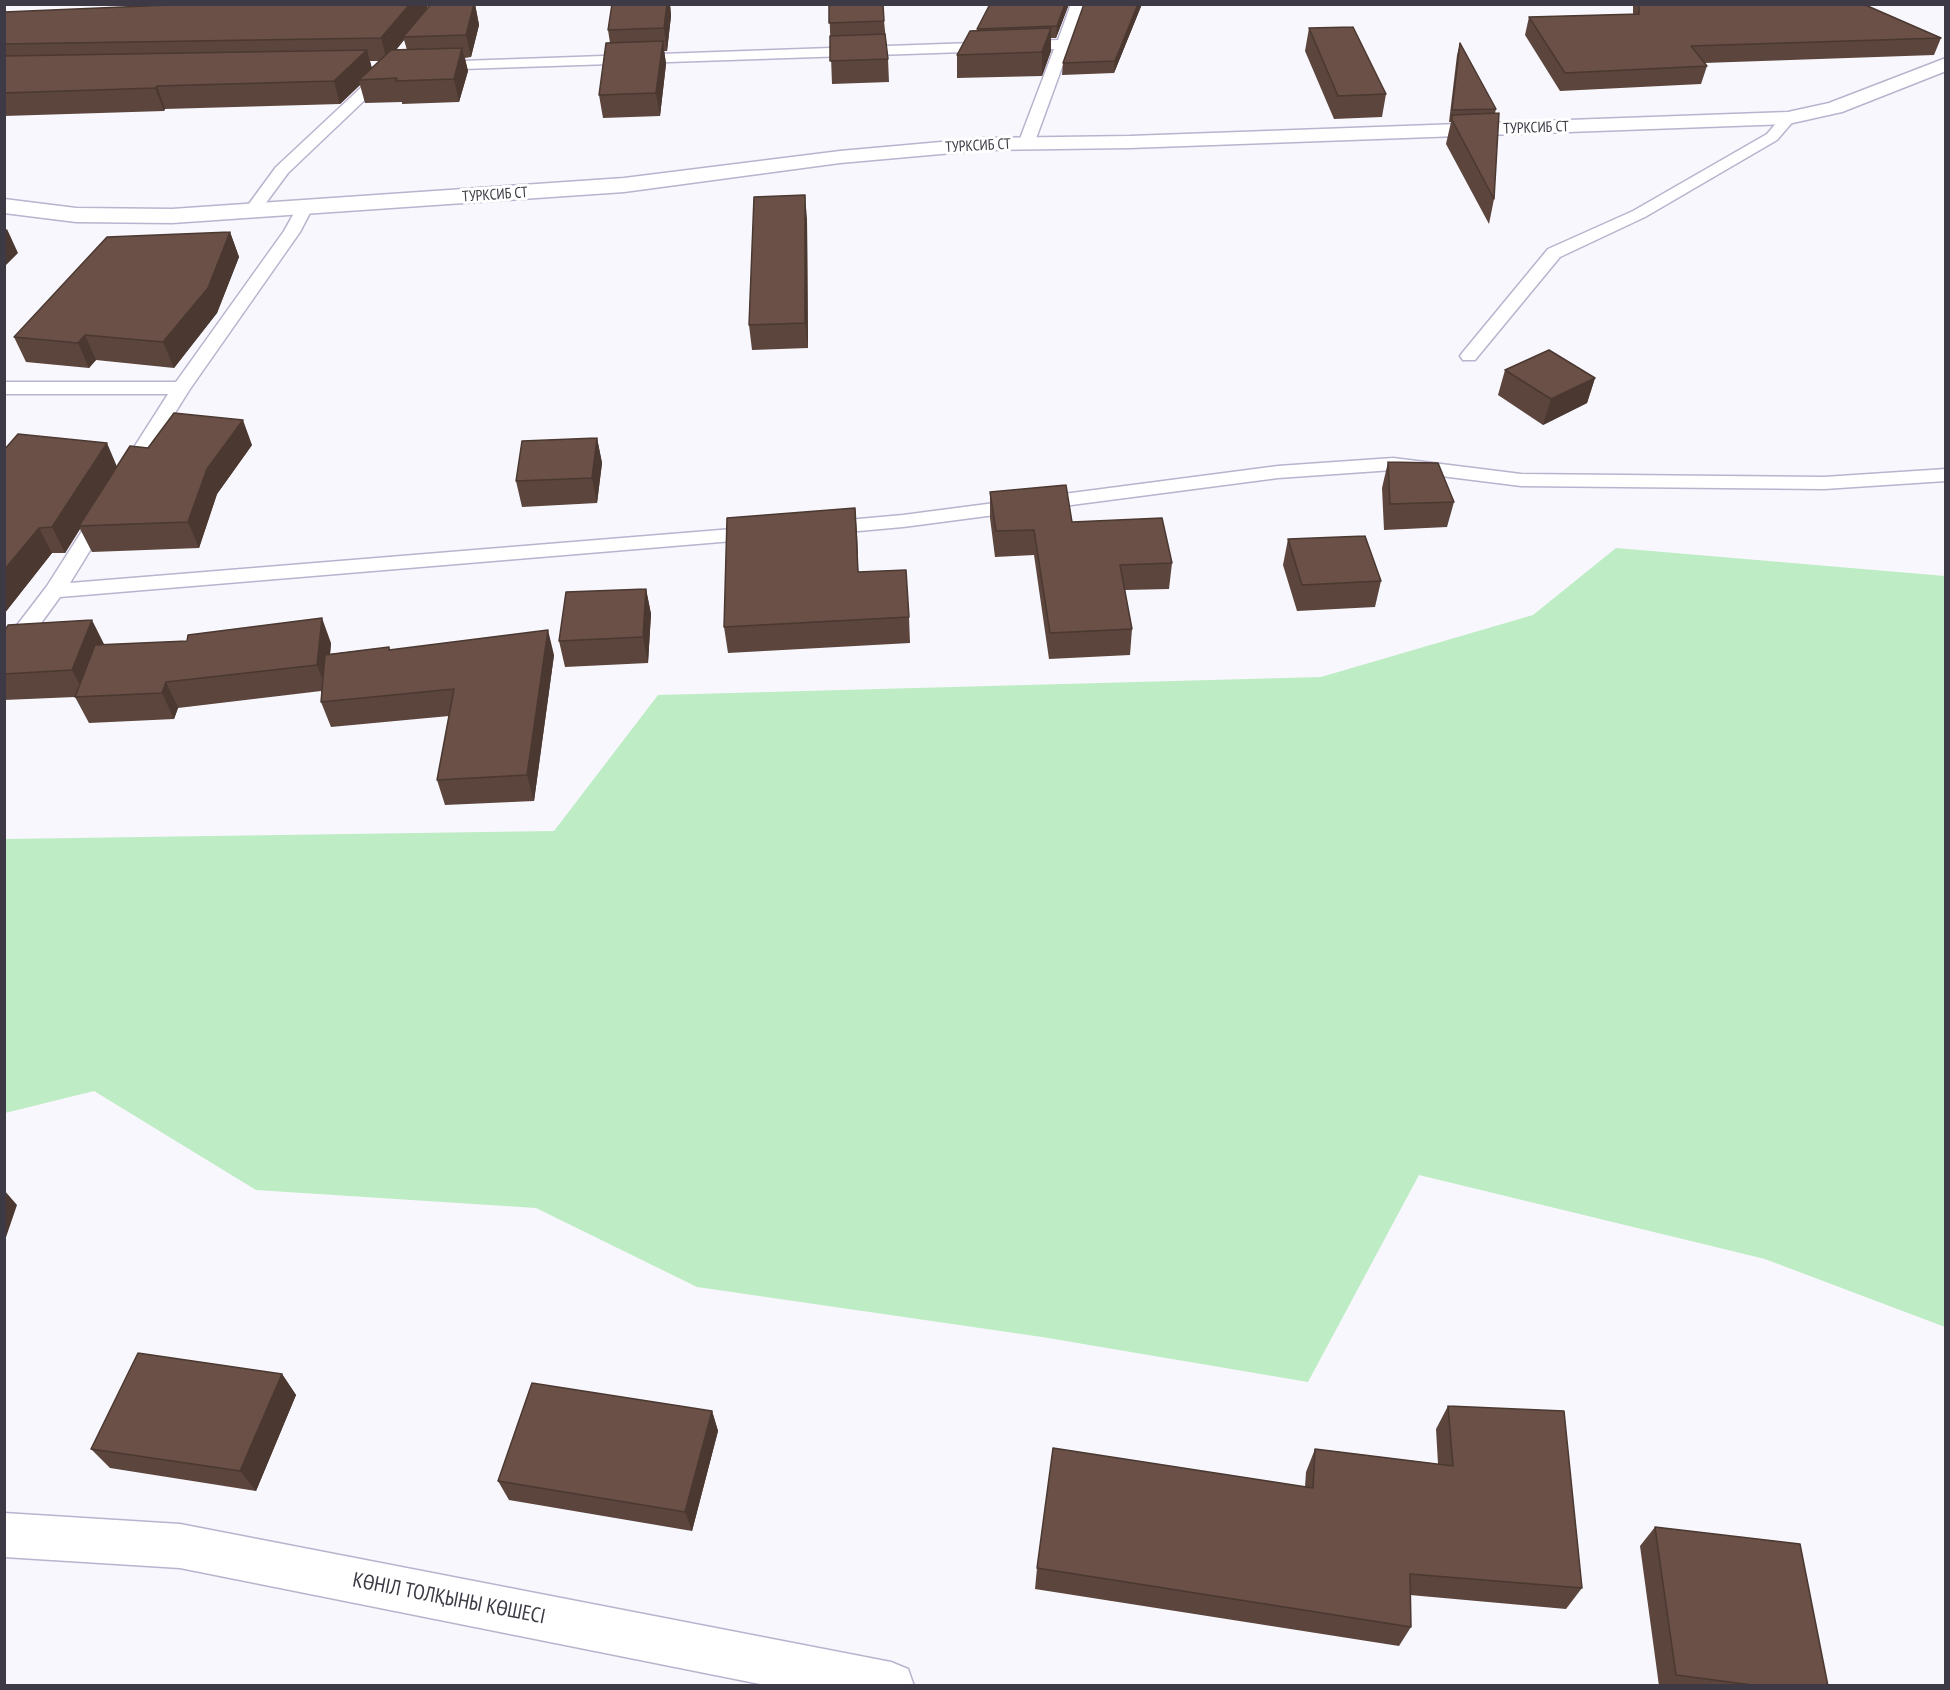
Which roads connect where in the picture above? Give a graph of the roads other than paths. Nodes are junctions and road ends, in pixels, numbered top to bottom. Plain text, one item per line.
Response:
1 (1078, 4) edge
2 (1065, 44) junction
3 (402, 64) junction
4 (1946, 64) edge
5 (368, 67) dead end
6 (1788, 118) junction
7 (1026, 144) junction
8 (4, 206) edge
9 (304, 209) junction
10 (251, 212) junction
11 (1469, 356) dead end
12 (4, 388) edge
13 (181, 388) junction
14 (1946, 475) edge
15 (808, 529) edge
16 (772, 532) edge
17 (54, 591) junction
18 (4, 645) edge
19 (4, 1535) edge
20 (891, 1686) edge

1 - 2 lane
2 - 3 lane
2 - 7 lane
3 - 5 lane
3 - 10 lane
4 - 6 street, ТУРКСИБ СТ
6 - 7 street, ТУРКСИБ СТ
6 - 11 lane
7 - 9 street, ТУРКСИБ СТ
8 - 10 street, ТУРКСИБ СТ
9 - 10 street, ТУРКСИБ СТ
9 - 13 lane
12 - 13 lane
13 - 17 lane
14 - 15 lane
16 - 17 lane
17 - 18 lane
19 - 20 street, КӨНІЛ ТОЛҚЫНЫ КӨШЕСІ

